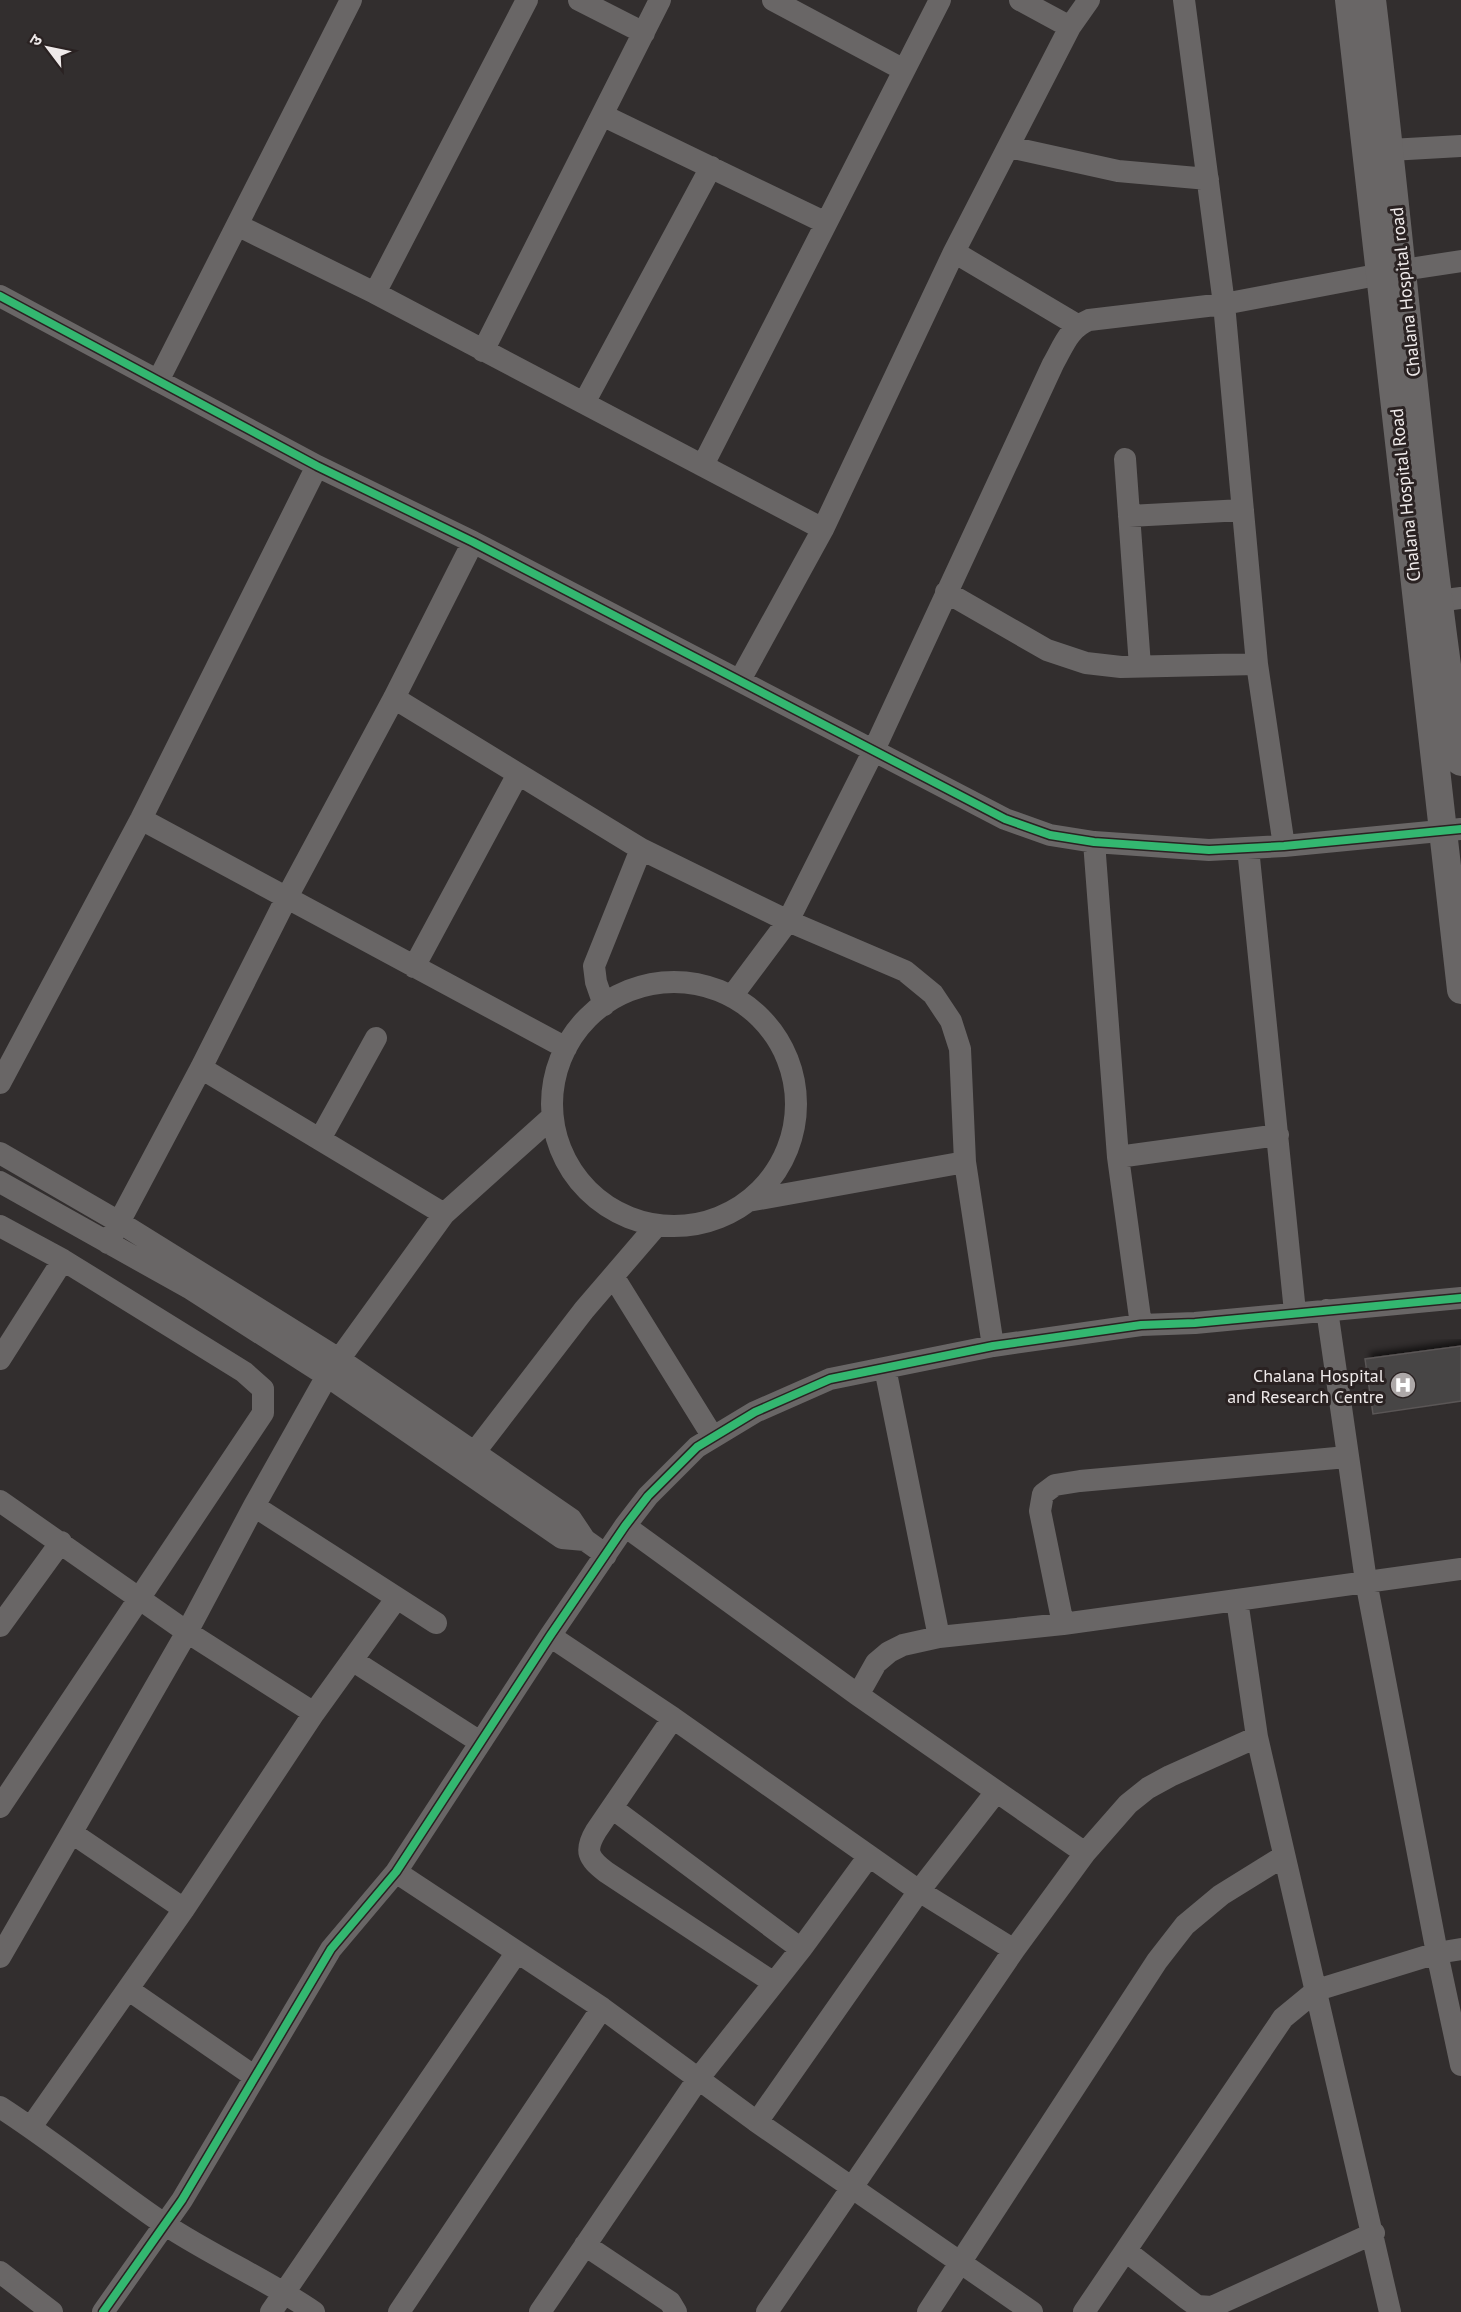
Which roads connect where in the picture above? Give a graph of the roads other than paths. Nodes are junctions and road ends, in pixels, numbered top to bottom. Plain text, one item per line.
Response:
1 (351, 0) edge
2 (527, 0) edge
3 (579, 0) edge
4 (660, 0) edge
5 (773, 0) edge
6 (940, 0) edge
7 (1020, 0) edge
8 (1089, 0) edge
9 (1184, 0) edge
10 (1349, 0) edge
11 (1372, 0) edge
12 (1070, 27) junction
13 (644, 33) junction
14 (904, 70) junction
15 (602, 116) junction
16 (1461, 146) edge
17 (1008, 147) junction
18 (1390, 150) junction
19 (711, 167) junction
20 (1208, 179) junction
21 (826, 223) junction
22 (237, 225) junction
23 (954, 252) junction
24 (1461, 261) edge
25 (1392, 272) junction
26 (375, 293) junction
27 (0, 296) edge
28 (1224, 304) junction
29 (1077, 325) junction
30 (483, 351) junction
31 (158, 381) junction
32 (584, 403) junction
33 (1125, 459) dead end
34 (317, 465) junction
35 (703, 465) junction
36 (1243, 510) junction
37 (1130, 516) junction
38 (823, 529) junction
39 (473, 542) junction
40 (946, 592) junction
41 (1450, 599) edge
42 (1257, 664) junction
43 (1140, 666) junction
44 (740, 680) junction
45 (394, 698) junction
46 (873, 752) junction
47 (1461, 762) edge
48 (518, 774) junction
49 (141, 819) junction
50 (1452, 830) edge
51 (1094, 842) junction
52 (1284, 846) junction
53 (1248, 848) junction
54 (641, 849) junction
55 (286, 899) junction
56 (788, 921) junction
57 (414, 967) junction
58 (1461, 990) edge
59 (732, 996) junction
60 (604, 1005) junction
61 (376, 1038) dead end
62 (566, 1048) junction
63 (201, 1068) junction
64 (0, 1083) edge
65 (551, 1118) junction
66 (1278, 1135) junction
67 (320, 1139) junction
68 (0, 1153) edge
69 (1118, 1157) junction
70 (965, 1162) junction
71 (0, 1182) edge
72 (748, 1201) junction
73 (444, 1214) junction
74 (119, 1222) junction
75 (657, 1225) junction
76 (0, 1226) edge
77 (108, 1243) junction
78 (63, 1260) junction
79 (613, 1276) junction
80 (1461, 1298) edge
81 (1327, 1310) junction
82 (1295, 1312) junction
83 (1142, 1325) junction
84 (993, 1346) junction
85 (0, 1359) edge
86 (333, 1367) junction
87 (885, 1368) junction
88 (713, 1437) junction
89 (1347, 1456) junction
90 (468, 1461) junction
91 (0, 1501) edge
92 (254, 1506) junction
93 (625, 1526) junction
94 (61, 1542) junction
95 (606, 1555) junction
96 (1461, 1569) edge
97 (1366, 1581) junction
98 (396, 1599) junction
99 (141, 1600) junction
100 (1237, 1600) junction
101 (436, 1623) dead end
102 (1063, 1624) junction
103 (0, 1626) edge
104 (187, 1632) junction
105 (550, 1636) junction
106 (939, 1637) junction
107 (352, 1660) junction
108 (858, 1695) junction
109 (314, 1713) junction
110 (673, 1718) junction
111 (1257, 1737) junction
112 (480, 1742) junction
113 (996, 1792) junction
114 (0, 1807) edge
115 (612, 1808) junction
116 (72, 1833) junction
117 (1085, 1853) junction
118 (869, 1856) junction
119 (1284, 1856) junction
120 (396, 1872) junction
121 (919, 1891) junction
122 (184, 1908) junction
123 (801, 1949) junction
124 (1461, 1949) edge
125 (1014, 1950) junction
126 (517, 1952) junction
127 (1437, 1953) junction
128 (0, 1957) edge
129 (774, 1983) junction
130 (129, 1990) junction
131 (1317, 1990) junction
132 (602, 2008) junction
133 (1461, 2065) edge
134 (255, 2078) junction
135 (698, 2079) junction
136 (0, 2107) edge
137 (757, 2122) junction
138 (32, 2127) junction
139 (852, 2187) junction
140 (165, 2224) junction
141 (1374, 2234) junction
142 (585, 2245) junction
143 (1126, 2251) junction
144 (961, 2262) junction
145 (0, 2272) edge
146 (285, 2292) junction
147 (52, 2312) edge
148 (103, 2312) edge
149 (271, 2312) edge
150 (314, 2312) edge
151 (399, 2312) edge
152 (540, 2312) edge
153 (676, 2312) edge
154 (767, 2312) edge
155 (928, 2312) edge
156 (1032, 2312) edge
157 (1084, 2312) edge
158 (1390, 2312) edge

1 - 22 street
2 - 26 street
3 - 13 street
4 - 13 street
5 - 14 street
6 - 14 street
7 - 12 street
8 - 12 street
9 - 20 street
10 - 25 street, Chalana Hospital Road
11 - 18 street, Chalana Hospital road
12 - 17 street
13 - 15 street
14 - 21 street
15 - 19 street
15 - 30 street
16 - 18 street
17 - 20 street
17 - 23 street
18 - 25 street, Chalana Hospital road
19 - 21 street
19 - 32 street
20 - 28 street
21 - 35 street
22 - 26 street
22 - 31 street
23 - 29 street
23 - 38 street
24 - 25 street
25 - 28 street
25 - 41 street, Chalana Hospital road
25 - 50 street, Chalana Hospital Road
26 - 30 street
27 - 31 street
28 - 29 street
28 - 36 street
29 - 40 street
30 - 32 street
31 - 34 street
32 - 35 street
33 - 37 street
34 - 39 street
34 - 49 street
35 - 38 street
36 - 37 street
36 - 42 street
37 - 43 street
38 - 44 street
39 - 44 street
39 - 45 street
40 - 43 street
40 - 46 street
41 - 47 street, Chalana Hospital road
42 - 43 street
42 - 52 street
44 - 46 street
45 - 48 street
45 - 55 street
46 - 51 street
46 - 56 street
48 - 54 street
48 - 57 street
49 - 55 street
49 - 64 street
50 - 52 street
50 - 58 street, Chalana Hospital Road
51 - 53 street
51 - 69 street
52 - 53 street
53 - 66 street
54 - 56 street
54 - 60 street
55 - 57 street
55 - 63 street
56 - 59 street
56 - 70 street
57 - 62 street
59 - 60 street
59 - 72 street
60 - 62 street
61 - 67 street
62 - 65 street
63 - 67 street
63 - 74 street
65 - 73 street
65 - 75 street
66 - 69 street
66 - 82 street
67 - 73 street
68 - 74 street
69 - 83 street
70 - 72 street
70 - 84 street
71 - 77 street
72 - 75 street
73 - 86 street
74 - 77 street
74 - 86 street
75 - 79 street
76 - 78 street
77 - 86 street
78 - 85 street
78 - 99 street
79 - 88 street
79 - 90 street
80 - 81 street
81 - 82 street
81 - 89 street
82 - 83 street
83 - 84 street
84 - 87 street
86 - 90 street
86 - 92 street
87 - 88 street
87 - 106 street
88 - 93 street
89 - 97 street
89 - 102 street
90 - 95 street
91 - 94 street
92 - 98 street
92 - 104 street
93 - 95 street
93 - 108 street
94 - 99 street
94 - 103 street
95 - 105 street
96 - 97 street
97 - 100 street
97 - 127 street
98 - 101 street
98 - 107 street
99 - 104 street
99 - 114 street
100 - 102 street
100 - 111 street
102 - 106 street
104 - 109 street
104 - 116 street
105 - 110 street
105 - 112 street
106 - 108 street
107 - 109 street
107 - 112 street
108 - 113 street
109 - 122 street
110 - 115 street
110 - 118 street
111 - 117 street
111 - 119 street
112 - 120 street
113 - 117 street
113 - 121 street
115 - 123 street
115 - 129 street
116 - 122 street
116 - 128 street
117 - 125 street
118 - 121 street
118 - 123 street
119 - 131 street
119 - 144 street
120 - 126 street
120 - 134 street
121 - 125 street
121 - 137 street
122 - 130 street
123 - 129 street
124 - 127 street
125 - 139 street
126 - 132 street
126 - 146 street
127 - 131 street
127 - 133 street
129 - 135 street
130 - 134 street
130 - 138 street
131 - 141 street
131 - 143 street
132 - 135 street
132 - 151 street
134 - 140 street
135 - 137 street
135 - 142 street
136 - 138 street
137 - 139 street
138 - 140 street
139 - 144 street
139 - 154 street
140 - 146 street
140 - 148 street
141 - 143 street
141 - 158 street
142 - 152 street
142 - 153 street
143 - 157 street
144 - 155 street
144 - 156 street
145 - 147 street
146 - 149 street
146 - 150 street

